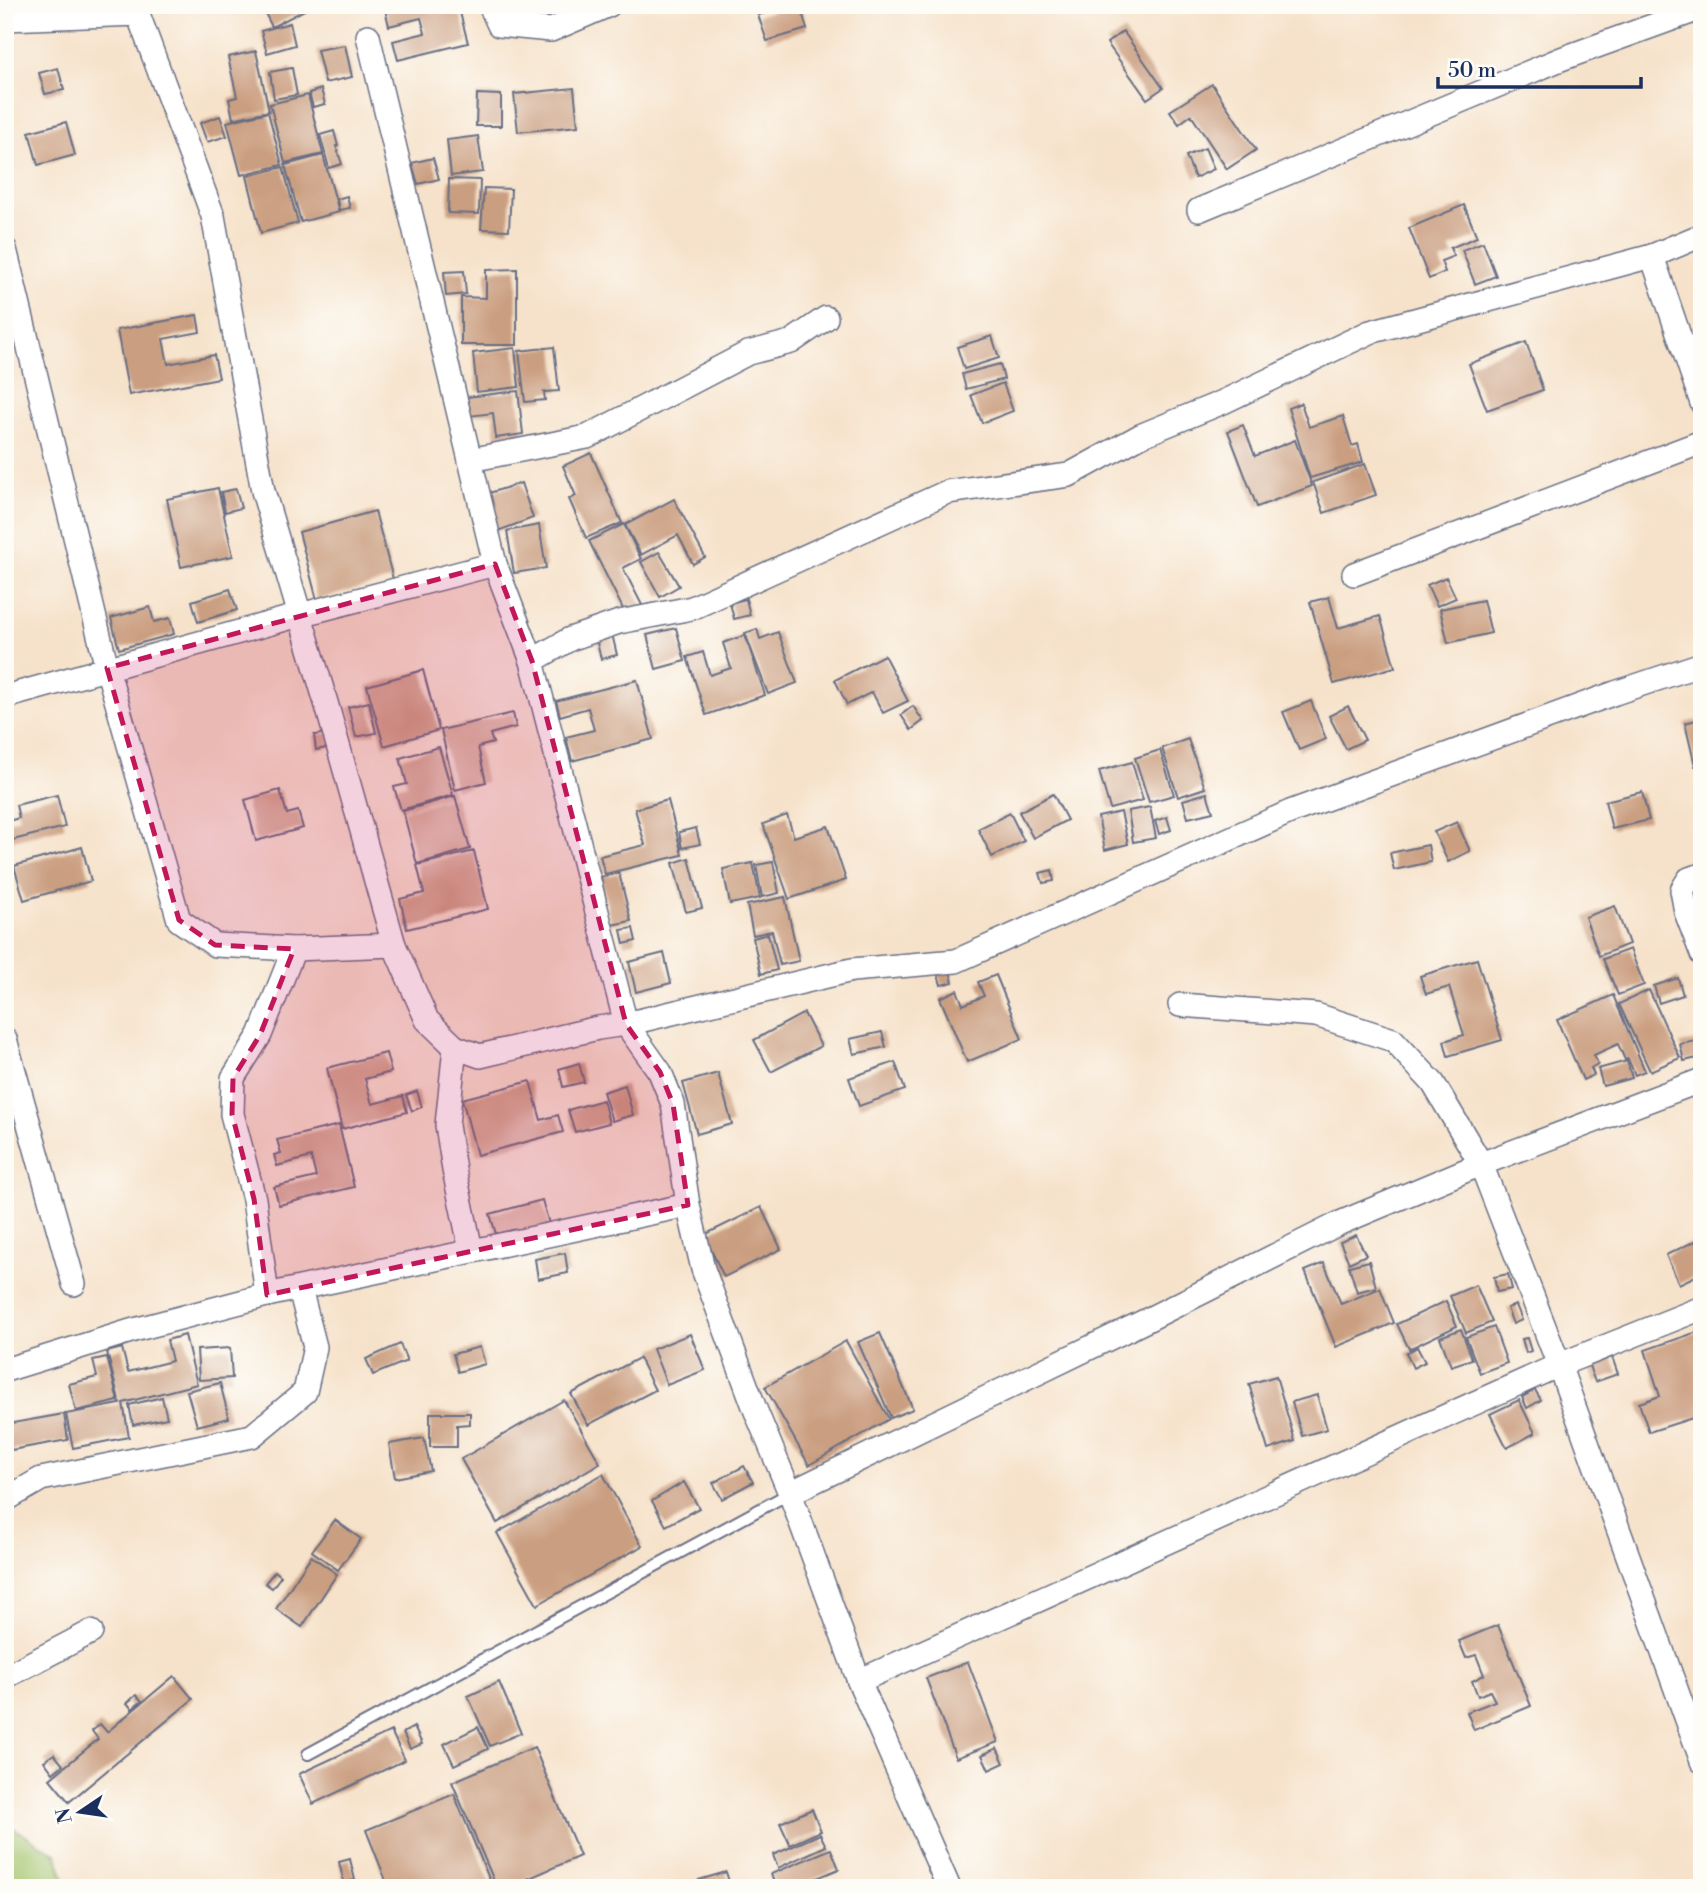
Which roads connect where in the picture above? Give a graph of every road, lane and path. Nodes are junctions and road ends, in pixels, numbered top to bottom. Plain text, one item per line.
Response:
1 (490, 5) edge
2 (609, 5) edge
3 (1702, 8) edge
4 (145, 9) edge
5 (5, 19) edge
6 (368, 36) dead end
7 (1199, 211) dead end
8 (1702, 235) edge
9 (5, 249) edge
10 (1652, 256) junction
11 (826, 318) dead end
12 (1702, 403) edge
13 (1702, 442) edge
14 (470, 460) junction
15 (495, 564) junction
16 (1354, 574) dead end
17 (300, 615) junction
18 (531, 661) junction
19 (1702, 664) edge
20 (107, 668) junction
21 (5, 697) edge
22 (1702, 875) edge
23 (394, 945) junction
24 (294, 948) junction
25 (1702, 954) edge
26 (1180, 1005) dead end
27 (626, 1024) junction
28 (5, 1039) edge
29 (455, 1047) junction
30 (1702, 1080) edge
31 (1480, 1164) junction
32 (688, 1205) junction
33 (471, 1250) junction
34 (74, 1284) dead end
35 (300, 1289) junction
36 (267, 1295) junction
37 (1702, 1308) edge
38 (1559, 1365) junction
39 (5, 1370) edge
40 (790, 1493) junction
41 (5, 1500) edge
42 (92, 1632) dead end
43 (5, 1677) edge
44 (859, 1681) junction
45 (308, 1754) dead end
46 (1702, 1761) edge
47 (949, 1888) edge

1 - 2 street
3 - 7 street
4 - 5 street
4 - 17 street
6 - 14 street
8 - 10 street
9 - 20 street
10 - 12 street
10 - 18 street
11 - 14 street
13 - 16 street
14 - 15 street
15 - 17 street
15 - 18 street
17 - 20 street
17 - 23 street
18 - 27 street
19 - 27 street
20 - 21 street
20 - 24 street
22 - 25 street
23 - 24 street
23 - 29 street
24 - 36 street
26 - 31 street
27 - 29 street
27 - 32 street
28 - 34 street
29 - 33 street
30 - 31 street
31 - 38 street
31 - 40 street
32 - 33 street
32 - 40 street
33 - 35 street
35 - 36 street
35 - 41 street
36 - 39 street
37 - 38 street
38 - 44 street
38 - 46 street
40 - 44 street
40 - 45 lane
42 - 43 street
44 - 47 street

